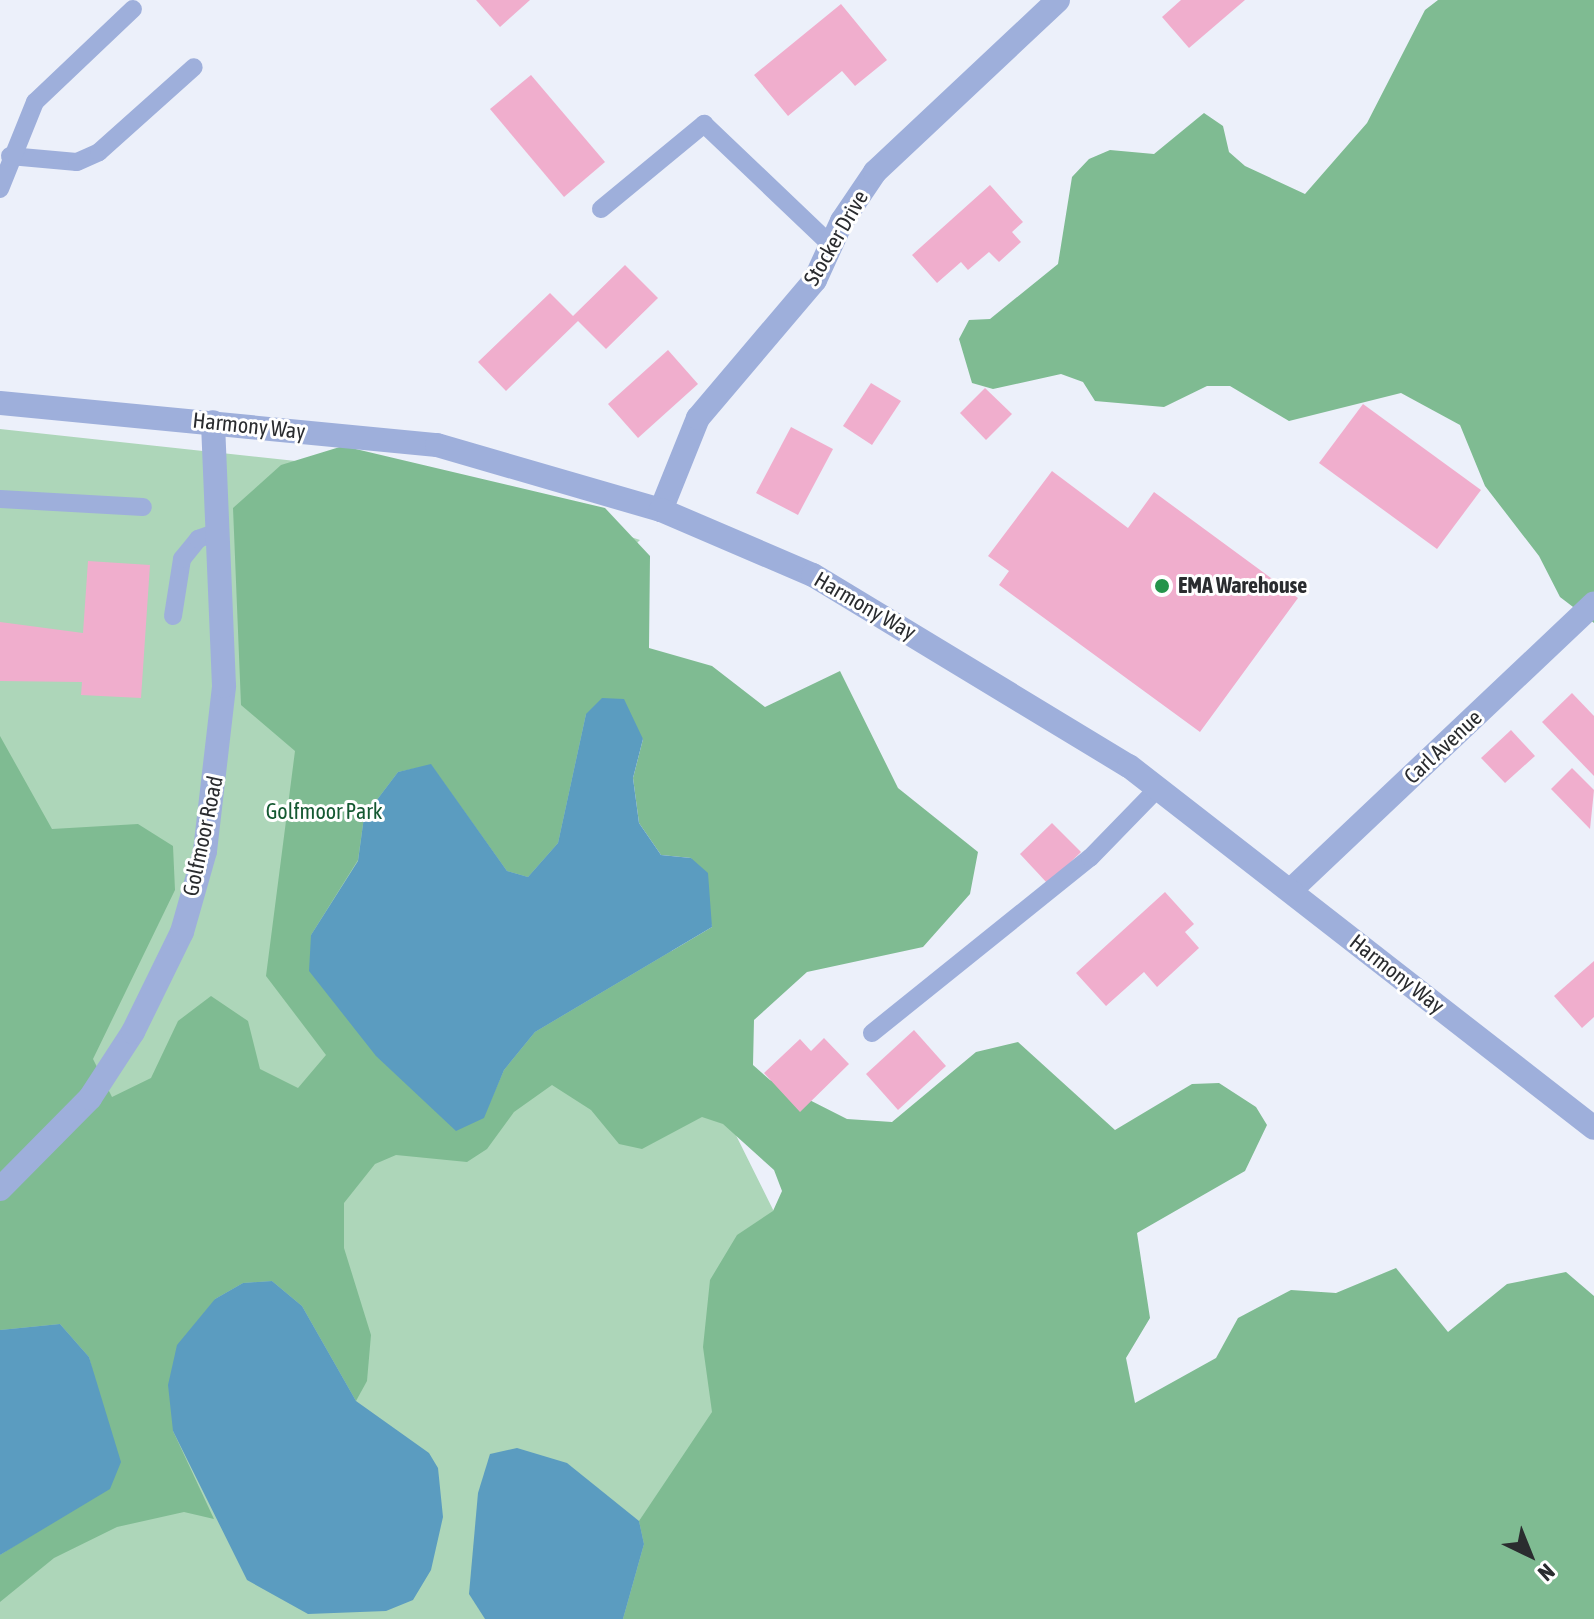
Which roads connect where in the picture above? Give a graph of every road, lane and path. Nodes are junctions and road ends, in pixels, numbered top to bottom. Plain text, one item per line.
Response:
1 (1058, 0) edge
2 (133, 9) dead end
3 (194, 67) dead end
4 (10, 156) junction
5 (0, 189) edge
6 (601, 209) dead end
7 (831, 245) junction
8 (0, 403) edge
9 (213, 422) junction
10 (0, 499) edge
11 (143, 507) dead end
12 (661, 510) junction
13 (220, 531) junction
14 (1594, 603) edge
15 (173, 616) dead end
16 (1158, 788) junction
17 (1291, 890) junction
18 (872, 1033) dead end
19 (1594, 1128) edge
20 (0, 1189) edge

1 - 7 street, Stocker Drive
2 - 4 lane
3 - 4 lane
4 - 5 lane
6 - 7 lane
7 - 12 street, Stocker Drive
8 - 9 street, Harmony Way
9 - 12 street, Harmony Way
9 - 13 street, Golfmoor Road
10 - 11 lane
12 - 16 street, Harmony Way
13 - 15 lane
13 - 20 street, Golfmoor Road
14 - 17 street, Carl Avenue
16 - 17 street, Harmony Way
16 - 18 lane
17 - 19 street, Harmony Way

